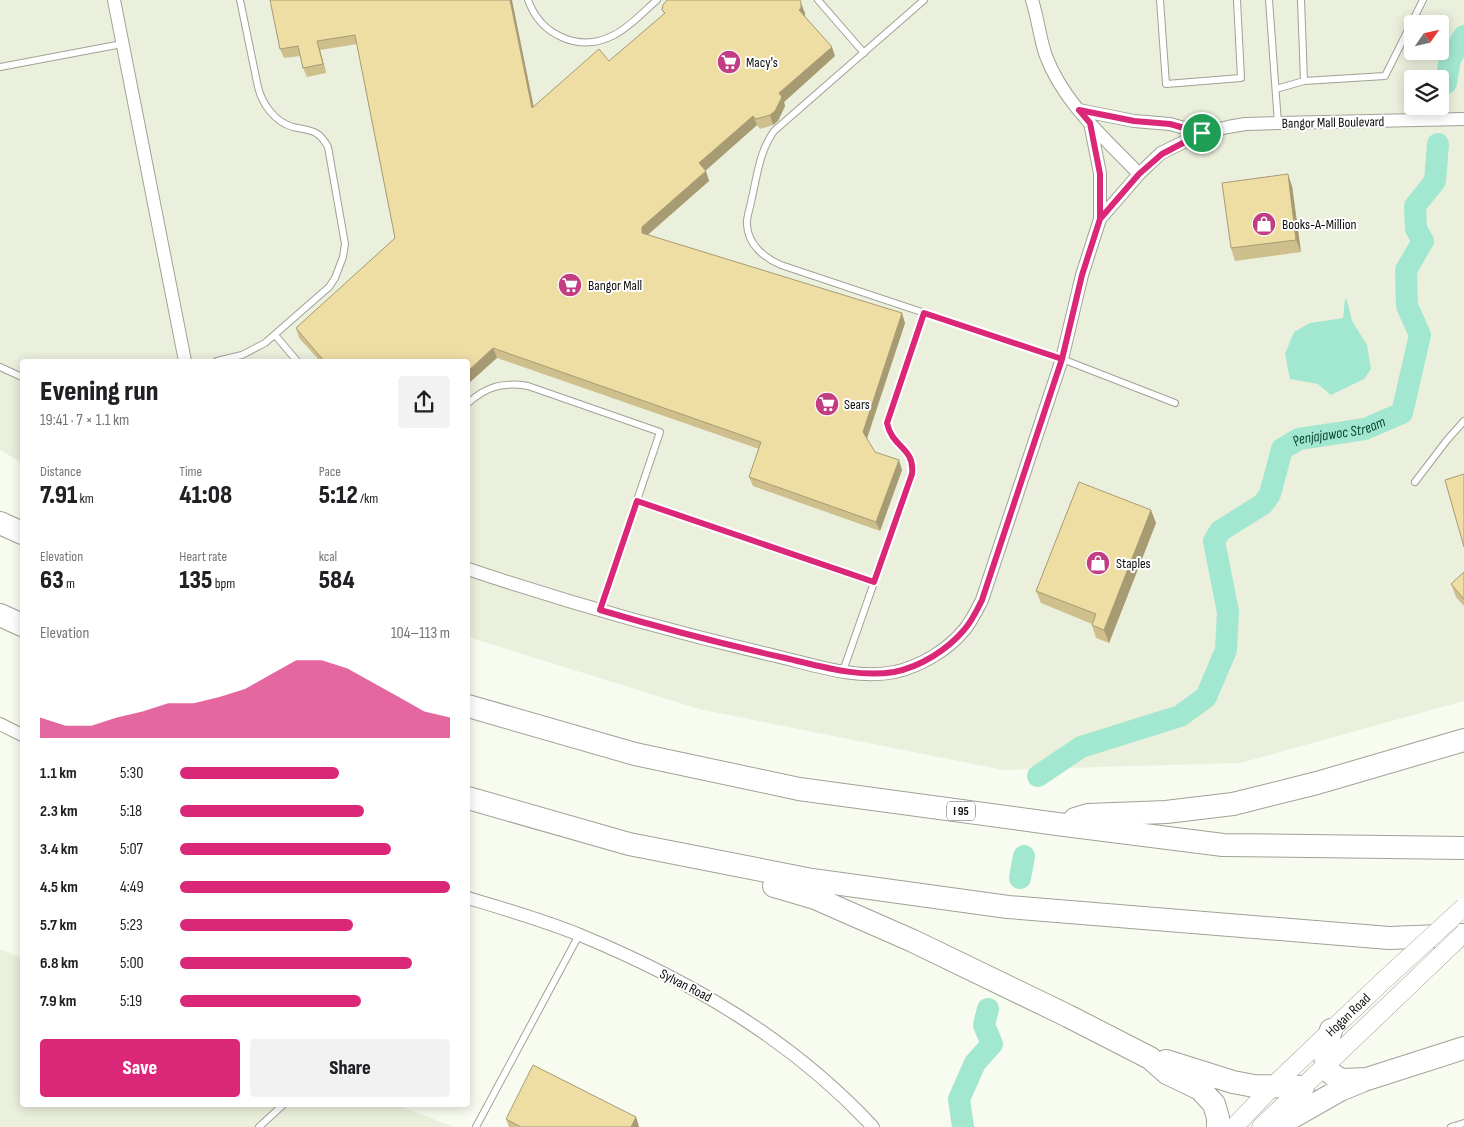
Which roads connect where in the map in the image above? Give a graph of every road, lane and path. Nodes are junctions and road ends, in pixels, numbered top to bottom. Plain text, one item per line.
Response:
1 (114, 0) edge
2 (240, 0) edge
3 (528, 0) edge
4 (657, 0) edge
5 (818, 0) edge
6 (924, 0) edge
7 (1032, 0) edge
8 (1160, 0) edge
9 (1237, 0) edge
10 (1269, 0) edge
11 (1301, 0) edge
12 (1423, 0) edge
13 (122, 44) junction
14 (864, 53) junction
15 (0, 66) edge
16 (1304, 81) junction
17 (1276, 89) junction
18 (1079, 110) junction
19 (1464, 119) edge
20 (1090, 123) junction
21 (1278, 123) junction
22 (1202, 133) junction
23 (1139, 174) junction
24 (1100, 219) junction
25 (924, 313) junction
26 (275, 335) junction
27 (185, 359) edge
28 (225, 359) edge
29 (295, 359) edge
30 (1062, 359) junction
31 (0, 367) edge
32 (20, 377) edge
33 (470, 400) edge
34 (1175, 403) dead end
35 (1464, 421) edge
36 (1415, 482) dead end
37 (637, 501) junction
38 (0, 522) edge
39 (20, 532) edge
40 (470, 570) edge
41 (874, 582) junction
42 (600, 610) junction
43 (0, 615) edge
44 (20, 625) edge
45 (843, 671) junction
46 (470, 707) edge
47 (0, 724) edge
48 (20, 734) edge
49 (1464, 740) edge
50 (470, 799) edge
51 (1057, 824) junction
52 (628, 844) junction
53 (1464, 848) edge
54 (470, 899) edge
55 (1464, 906) edge
56 (1464, 934) edge
57 (579, 935) junction
58 (1331, 1030) junction
59 (1464, 1048) edge
60 (1150, 1058) junction
61 (1326, 1064) junction
62 (1367, 1079) junction
63 (1272, 1086) junction
64 (1303, 1087) junction
65 (281, 1107) edge
66 (259, 1127) edge
67 (476, 1127) edge
68 (874, 1127) edge
69 (1218, 1127) edge
70 (1234, 1127) edge
71 (1261, 1127) edge
72 (1275, 1127) edge

1 - 13 street
2 - 26 lane
3 - 4 lane
5 - 14 lane
6 - 14 lane
7 - 18 street
8 - 9 lane
10 - 17 lane
11 - 16 lane
12 - 16 lane
13 - 15 lane
13 - 27 street
14 - 25 lane
16 - 17 lane
17 - 21 lane
18 - 20 street
18 - 22 street
19 - 21 street, Bangor Mall Boulevard
20 - 23 street
20 - 24 street
21 - 22 street, Bangor Mall Boulevard
22 - 23 street
23 - 24 street
24 - 30 street
25 - 30 lane
25 - 41 lane
26 - 28 lane
26 - 29 lane
30 - 34 lane
30 - 45 street
31 - 32 lane
33 - 37 lane
35 - 36 lane
37 - 41 lane
37 - 42 lane
38 - 39 highway
40 - 42 street
41 - 45 lane
42 - 45 street
43 - 44 highway
46 - 51 highway, I 95
47 - 48 street
49 - 51 highway
50 - 52 highway
51 - 53 highway, I 95
52 - 56 highway
52 - 60 highway
54 - 57 street, Sylvan Road
55 - 58 main road, Hogan Road, bridge
56 - 61 main road, Hogan Road, bridge
57 - 67 lane
57 - 68 street, Sylvan Road
58 - 61 highway
58 - 63 main road, Hogan Road
59 - 62 highway
60 - 63 highway
60 - 69 highway
61 - 62 highway
61 - 64 main road, Hogan Road
62 - 72 highway
63 - 64 highway
63 - 70 main road, Hogan Road
64 - 71 main road, Hogan Road
65 - 66 lane

